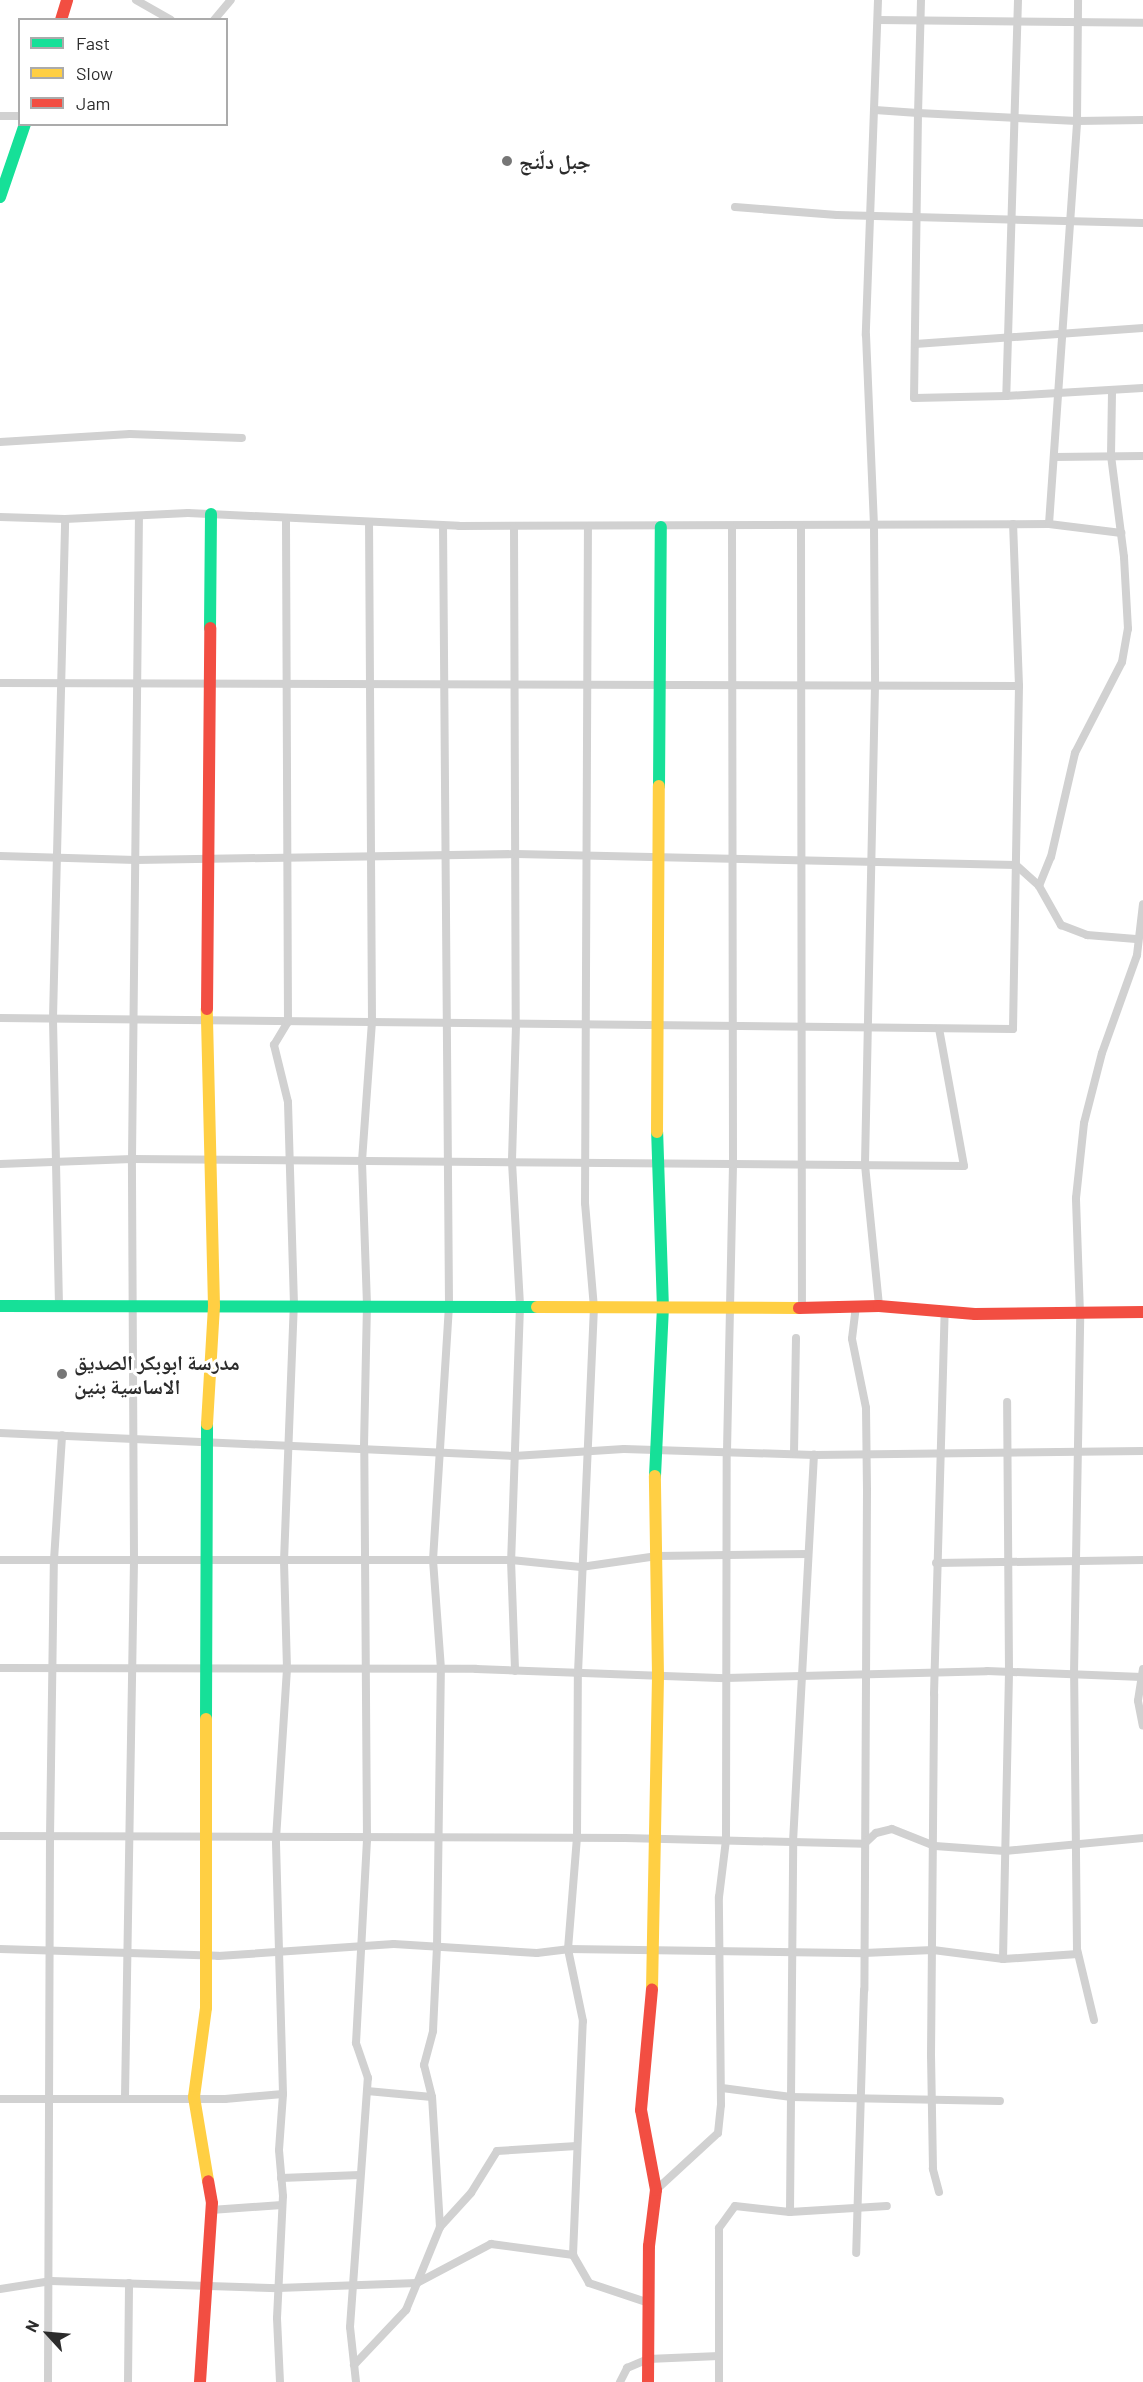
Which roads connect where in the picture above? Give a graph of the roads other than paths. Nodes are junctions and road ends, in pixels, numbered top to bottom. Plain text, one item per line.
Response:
1 (67, 0) edge
2 (136, 0) edge
3 (231, 0) edge
4 (878, 0) edge
5 (921, 0) edge
6 (1018, 0) edge
7 (1078, 0) edge
8 (62, 18) edge
9 (168, 18) edge
10 (216, 18) edge
11 (878, 20) junction
12 (920, 21) junction
13 (1017, 23) junction
14 (1078, 23) junction
15 (1143, 23) edge
16 (874, 110) junction
17 (918, 113) junction
18 (0, 116) edge
19 (18, 116) edge
20 (1014, 116) junction
21 (1143, 120) edge
22 (1077, 121) junction
23 (25, 126) edge
24 (0, 197) edge
25 (735, 207) dead end
26 (871, 216) junction
27 (917, 217) junction
28 (1012, 219) junction
29 (1069, 221) junction
30 (1143, 223) edge
31 (1143, 328) edge
32 (1062, 332) junction
33 (1008, 336) junction
34 (915, 344) junction
35 (1142, 389) edge
36 (1112, 391) junction
37 (1058, 393) junction
38 (1006, 396) junction
39 (242, 438) dead end
40 (0, 442) edge
41 (1111, 456) junction
42 (1143, 456) edge
43 (1054, 457) junction
44 (211, 514) junction
45 (0, 517) edge
46 (140, 517) junction
47 (286, 518) junction
48 (64, 519) junction
49 (369, 522) junction
50 (1013, 524) junction
51 (1049, 524) junction
52 (443, 526) junction
53 (514, 527) junction
54 (588, 527) junction
55 (661, 527) junction
56 (732, 527) junction
57 (801, 527) junction
58 (874, 527) junction
59 (1121, 533) junction
60 (58, 682) junction
61 (0, 683) edge
62 (135, 684) junction
63 (208, 684) junction
64 (290, 684) junction
65 (369, 685) junction
66 (444, 685) junction
67 (516, 685) junction
68 (588, 685) junction
69 (658, 685) junction
70 (732, 685) junction
71 (801, 685) junction
72 (874, 686) junction
73 (1019, 686) junction
74 (445, 853) junction
75 (516, 854) junction
76 (370, 855) junction
77 (587, 855) junction
78 (0, 856) edge
79 (55, 856) junction
80 (208, 857) junction
81 (659, 857) junction
82 (289, 858) junction
83 (731, 859) junction
84 (136, 860) junction
85 (801, 861) junction
86 (872, 862) junction
87 (1016, 865) junction
88 (1039, 886) junction
89 (1143, 904) edge
90 (1136, 939) junction
91 (0, 1018) edge
92 (53, 1018) junction
93 (134, 1021) junction
94 (207, 1022) junction
95 (288, 1022) junction
96 (372, 1023) junction
97 (445, 1024) junction
98 (516, 1025) junction
99 (586, 1025) junction
100 (660, 1026) junction
101 (731, 1027) junction
102 (802, 1027) junction
103 (869, 1028) junction
104 (939, 1029) junction
105 (132, 1159) junction
106 (211, 1160) junction
107 (287, 1160) junction
108 (56, 1161) junction
109 (362, 1161) junction
110 (446, 1161) junction
111 (512, 1162) junction
112 (586, 1162) junction
113 (657, 1163) junction
114 (0, 1164) edge
115 (733, 1164) junction
116 (799, 1164) junction
117 (865, 1165) junction
118 (294, 1305) junction
119 (367, 1305) junction
120 (449, 1305) junction
121 (0, 1306) edge
122 (59, 1306) junction
123 (135, 1306) junction
124 (214, 1306) junction
125 (520, 1306) junction
126 (856, 1306) junction
127 (879, 1306) junction
128 (802, 1307) junction
129 (594, 1308) junction
130 (663, 1309) junction
131 (731, 1309) junction
132 (945, 1312) junction
133 (1143, 1312) edge
134 (1080, 1314) junction
135 (796, 1338) dead end
136 (1007, 1402) dead end
137 (0, 1433) edge
138 (62, 1435) junction
139 (132, 1438) junction
140 (206, 1441) junction
141 (291, 1445) junction
142 (364, 1448) junction
143 (655, 1450) junction
144 (439, 1451) junction
145 (727, 1451) junction
146 (938, 1451) junction
147 (1143, 1451) edge
148 (585, 1452) junction
149 (1079, 1452) junction
150 (794, 1453) junction
151 (1008, 1453) junction
152 (866, 1454) junction
153 (813, 1455) junction
154 (514, 1456) junction
155 (808, 1554) junction
156 (726, 1555) junction
157 (657, 1556) junction
158 (0, 1560) edge
159 (54, 1560) junction
160 (134, 1560) junction
161 (205, 1560) junction
162 (433, 1560) junction
163 (511, 1560) junction
164 (1143, 1560) edge
165 (284, 1561) junction
166 (366, 1561) junction
167 (936, 1563) junction
168 (1009, 1563) junction
169 (1076, 1563) junction
170 (581, 1568) junction
171 (0, 1668) edge
172 (54, 1668) junction
173 (130, 1668) junction
174 (208, 1668) junction
175 (287, 1669) junction
176 (364, 1669) junction
177 (441, 1669) junction
178 (515, 1671) junction
179 (1009, 1672) junction
180 (578, 1673) junction
181 (1142, 1673) edge
182 (1074, 1674) junction
183 (658, 1676) junction
184 (802, 1676) junction
185 (866, 1676) junction
186 (934, 1676) junction
187 (726, 1678) junction
188 (1143, 1726) edge
189 (0, 1836) edge
190 (50, 1837) junction
191 (129, 1837) junction
192 (205, 1838) junction
193 (578, 1838) junction
194 (1143, 1838) edge
195 (276, 1839) junction
196 (437, 1839) junction
197 (654, 1839) junction
198 (367, 1840) junction
199 (726, 1840) junction
200 (794, 1842) junction
201 (864, 1844) junction
202 (1076, 1844) junction
203 (934, 1846) junction
204 (1005, 1851) junction
205 (362, 1947) junction
206 (437, 1947) junction
207 (0, 1949) edge
208 (52, 1949) junction
209 (568, 1949) junction
210 (933, 1950) junction
211 (653, 1951) junction
212 (126, 1952) junction
213 (281, 1952) junction
214 (792, 1952) junction
215 (721, 1953) junction
216 (864, 1953) junction
217 (1078, 1954) junction
218 (203, 1955) junction
219 (1003, 1959) junction
220 (1094, 2020) dead end
221 (722, 2088) junction
222 (367, 2091) junction
223 (283, 2094) junction
224 (861, 2096) junction
225 (125, 2097) junction
226 (194, 2097) junction
227 (432, 2097) junction
228 (791, 2097) junction
229 (50, 2098) junction
230 (0, 2099) edge
231 (932, 2099) junction
232 (1000, 2101) dead end
233 (577, 2146) junction
234 (360, 2175) junction
235 (281, 2178) junction
236 (656, 2190) junction
237 (939, 2192) dead end
238 (282, 2205) junction
239 (858, 2205) junction
240 (887, 2206) dead end
241 (211, 2210) junction
242 (790, 2212) junction
243 (440, 2228) junction
244 (856, 2253) dead end
245 (573, 2255) junction
246 (51, 2281) junction
247 (129, 2283) junction
248 (353, 2283) junction
249 (417, 2283) junction
250 (205, 2285) junction
251 (278, 2288) junction
252 (0, 2289) edge
253 (649, 2303) junction
254 (719, 2356) junction
255 (648, 2359) junction
256 (354, 2365) junction
257 (48, 2382) edge
258 (128, 2382) edge
259 (200, 2382) edge
260 (280, 2382) edge
261 (356, 2382) edge
262 (620, 2382) edge
263 (648, 2382) edge
264 (719, 2382) edge

1 - 8 street
2 - 9 street
3 - 10 street
4 - 11 street
5 - 12 street
6 - 13 street
7 - 14 street
11 - 12 street
11 - 16 street
12 - 13 street
12 - 17 street
13 - 14 street
13 - 20 street
14 - 15 street
14 - 22 street
16 - 17 street
16 - 26 street
17 - 20 street
17 - 27 street
18 - 19 street
20 - 22 street
20 - 28 street
21 - 22 street
22 - 29 street
23 - 24 street
25 - 26 street
26 - 27 street
26 - 58 street
27 - 28 street
27 - 34 street
28 - 29 street
28 - 33 street
29 - 30 street
29 - 32 street
31 - 32 street
32 - 33 street
32 - 37 street
33 - 34 street
33 - 38 street
34 - 38 street
35 - 36 street
36 - 37 street
36 - 41 street
37 - 38 street
37 - 43 street
39 - 40 street
41 - 42 street
41 - 43 street
41 - 59 street
43 - 51 street
44 - 46 street
44 - 47 street
44 - 63 street
45 - 48 street
46 - 48 street
46 - 62 street
47 - 49 street
47 - 64 street
48 - 60 street
49 - 52 street
49 - 65 street
50 - 51 street
50 - 58 street
50 - 73 street
51 - 59 street
52 - 53 street
52 - 66 street
53 - 54 street
53 - 67 street
54 - 55 street
54 - 68 street
55 - 56 street
55 - 69 street
56 - 57 street
56 - 70 street
57 - 58 street
57 - 71 street
58 - 72 street
59 - 88 street
60 - 61 street
60 - 62 street
60 - 79 street
62 - 63 street
62 - 84 street
63 - 64 street
63 - 80 street
64 - 65 street
64 - 82 street
65 - 66 street
65 - 76 street
66 - 67 street
66 - 74 street
67 - 68 street
67 - 75 street
68 - 69 street
68 - 77 street
69 - 70 street
69 - 81 street
70 - 71 street
70 - 83 street
71 - 72 street
71 - 85 street
72 - 73 street
72 - 86 street
73 - 87 street
74 - 75 street
74 - 76 street
74 - 97 street
75 - 77 street
75 - 98 street
76 - 82 street
76 - 96 street
77 - 81 street
77 - 99 street
78 - 79 street
79 - 84 street
79 - 92 street
80 - 82 street
80 - 84 street
80 - 94 street
81 - 83 street
81 - 100 street
82 - 95 street
83 - 85 street
83 - 101 street
84 - 93 street
85 - 86 street
85 - 102 street
86 - 87 street
86 - 103 street
87 - 88 street
87 - 104 street
88 - 90 street
89 - 90 street
90 - 134 street
91 - 92 street
92 - 93 street
92 - 108 street
93 - 94 street
93 - 105 street
94 - 95 street
94 - 106 street
95 - 96 street
95 - 107 street
96 - 97 street
96 - 109 street
97 - 98 street
97 - 110 street
98 - 99 street
98 - 111 street
99 - 100 street
99 - 112 street
100 - 101 street
100 - 113 street
101 - 102 street
101 - 115 street
102 - 103 street
102 - 116 street
103 - 104 street
103 - 117 street
104 - 117 street
105 - 106 street
105 - 108 street
105 - 123 street
106 - 107 street
106 - 124 street
107 - 109 street
107 - 118 street
108 - 114 street
108 - 122 street
109 - 110 street
109 - 119 street
110 - 111 street
110 - 120 street
111 - 112 street
111 - 125 street
112 - 113 street
112 - 129 street
113 - 115 street
113 - 130 street
115 - 116 street
115 - 131 street
116 - 117 street
116 - 128 street
117 - 127 street
118 - 119 street
118 - 124 street
118 - 141 street
119 - 120 street
119 - 142 street
120 - 125 street
120 - 144 street
121 - 122 street
122 - 123 street
123 - 124 street
123 - 139 street
124 - 140 street
125 - 129 street
125 - 154 street
126 - 127 street
126 - 128 street
126 - 152 street
127 - 132 street
128 - 131 street
129 - 130 street
129 - 148 street
130 - 131 street
130 - 143 street
131 - 145 street
132 - 134 street
132 - 146 street
133 - 134 street
134 - 149 street
135 - 150 street
136 - 151 street
137 - 138 street
138 - 139 street
138 - 159 street
139 - 140 street
139 - 160 street
140 - 141 street
140 - 161 street
141 - 142 street
141 - 165 street
142 - 144 street
142 - 166 street
143 - 145 street
143 - 148 street
143 - 157 street
144 - 154 street
144 - 162 street
145 - 150 street
145 - 156 street
146 - 151 street
146 - 152 street
146 - 167 street
147 - 149 street
148 - 154 street
148 - 170 street
149 - 151 street
149 - 169 street
150 - 153 street
151 - 168 street
152 - 153 street
152 - 185 street
153 - 155 street
154 - 163 street
155 - 156 street
155 - 184 street
156 - 157 street
156 - 187 street
157 - 170 street
157 - 183 street
158 - 159 street
159 - 160 street
159 - 172 street
160 - 161 street
160 - 173 street
161 - 165 street
161 - 174 street
162 - 163 street
162 - 166 street
162 - 177 street
163 - 170 street
163 - 178 street
164 - 169 street
165 - 166 street
165 - 175 street
166 - 176 street
167 - 168 street
167 - 186 street
168 - 169 street
168 - 179 street
169 - 182 street
170 - 180 street
171 - 172 street
172 - 173 street
172 - 190 street
173 - 174 street
173 - 191 street
174 - 175 street
174 - 192 street
175 - 176 street
175 - 195 street
176 - 177 street
176 - 198 street
177 - 178 street
177 - 196 street
178 - 180 street
179 - 182 street
179 - 186 street
179 - 204 street
180 - 183 street
180 - 193 street
181 - 182 street
181 - 188 street
182 - 202 street
183 - 187 street
183 - 197 street
184 - 185 street
184 - 187 street
184 - 200 street
185 - 186 street
185 - 201 street
186 - 203 street
187 - 199 street
189 - 190 street
190 - 191 street
190 - 208 street
191 - 192 street
191 - 212 street
192 - 195 street
192 - 218 street
193 - 196 street
193 - 197 street
193 - 209 street
194 - 202 street
195 - 198 street
195 - 213 street
196 - 198 street
196 - 206 street
197 - 199 street
197 - 211 street
198 - 205 street
199 - 200 street
199 - 215 street
200 - 201 street
200 - 214 street
201 - 203 street
201 - 216 street
202 - 204 street
202 - 217 street
203 - 204 street
203 - 210 street
204 - 219 street
205 - 206 street
205 - 213 street
205 - 222 street
206 - 209 street
206 - 227 street
207 - 208 street
208 - 212 street
208 - 229 street
209 - 211 street
209 - 233 street
210 - 216 street
210 - 219 street
210 - 231 street
211 - 215 street
211 - 236 street
212 - 218 street
212 - 225 street
213 - 218 street
213 - 223 street
214 - 215 street
214 - 216 street
214 - 228 street
215 - 221 street
216 - 224 street
217 - 219 street
217 - 220 street
218 - 226 street
221 - 228 street
221 - 236 street
222 - 227 street
222 - 234 street
223 - 226 street
223 - 235 street
224 - 228 street
224 - 231 street
224 - 239 street
225 - 226 street
225 - 229 street
226 - 241 street
227 - 243 street
228 - 242 street
229 - 230 street
229 - 246 street
231 - 232 street
231 - 237 street
233 - 243 street
233 - 245 street
234 - 235 street
234 - 248 street
235 - 238 street
236 - 253 street
238 - 241 street
238 - 251 street
239 - 240 street
239 - 242 street
239 - 244 street
241 - 250 street
242 - 254 street
243 - 249 street
245 - 249 street
245 - 253 street
246 - 247 street
246 - 252 street
246 - 257 street
247 - 250 street
247 - 258 street
248 - 249 street
248 - 251 street
248 - 256 street
249 - 256 street
250 - 251 street
250 - 259 street
251 - 260 street
253 - 255 street
254 - 255 street
254 - 264 street
255 - 262 street
255 - 263 street
256 - 261 street

